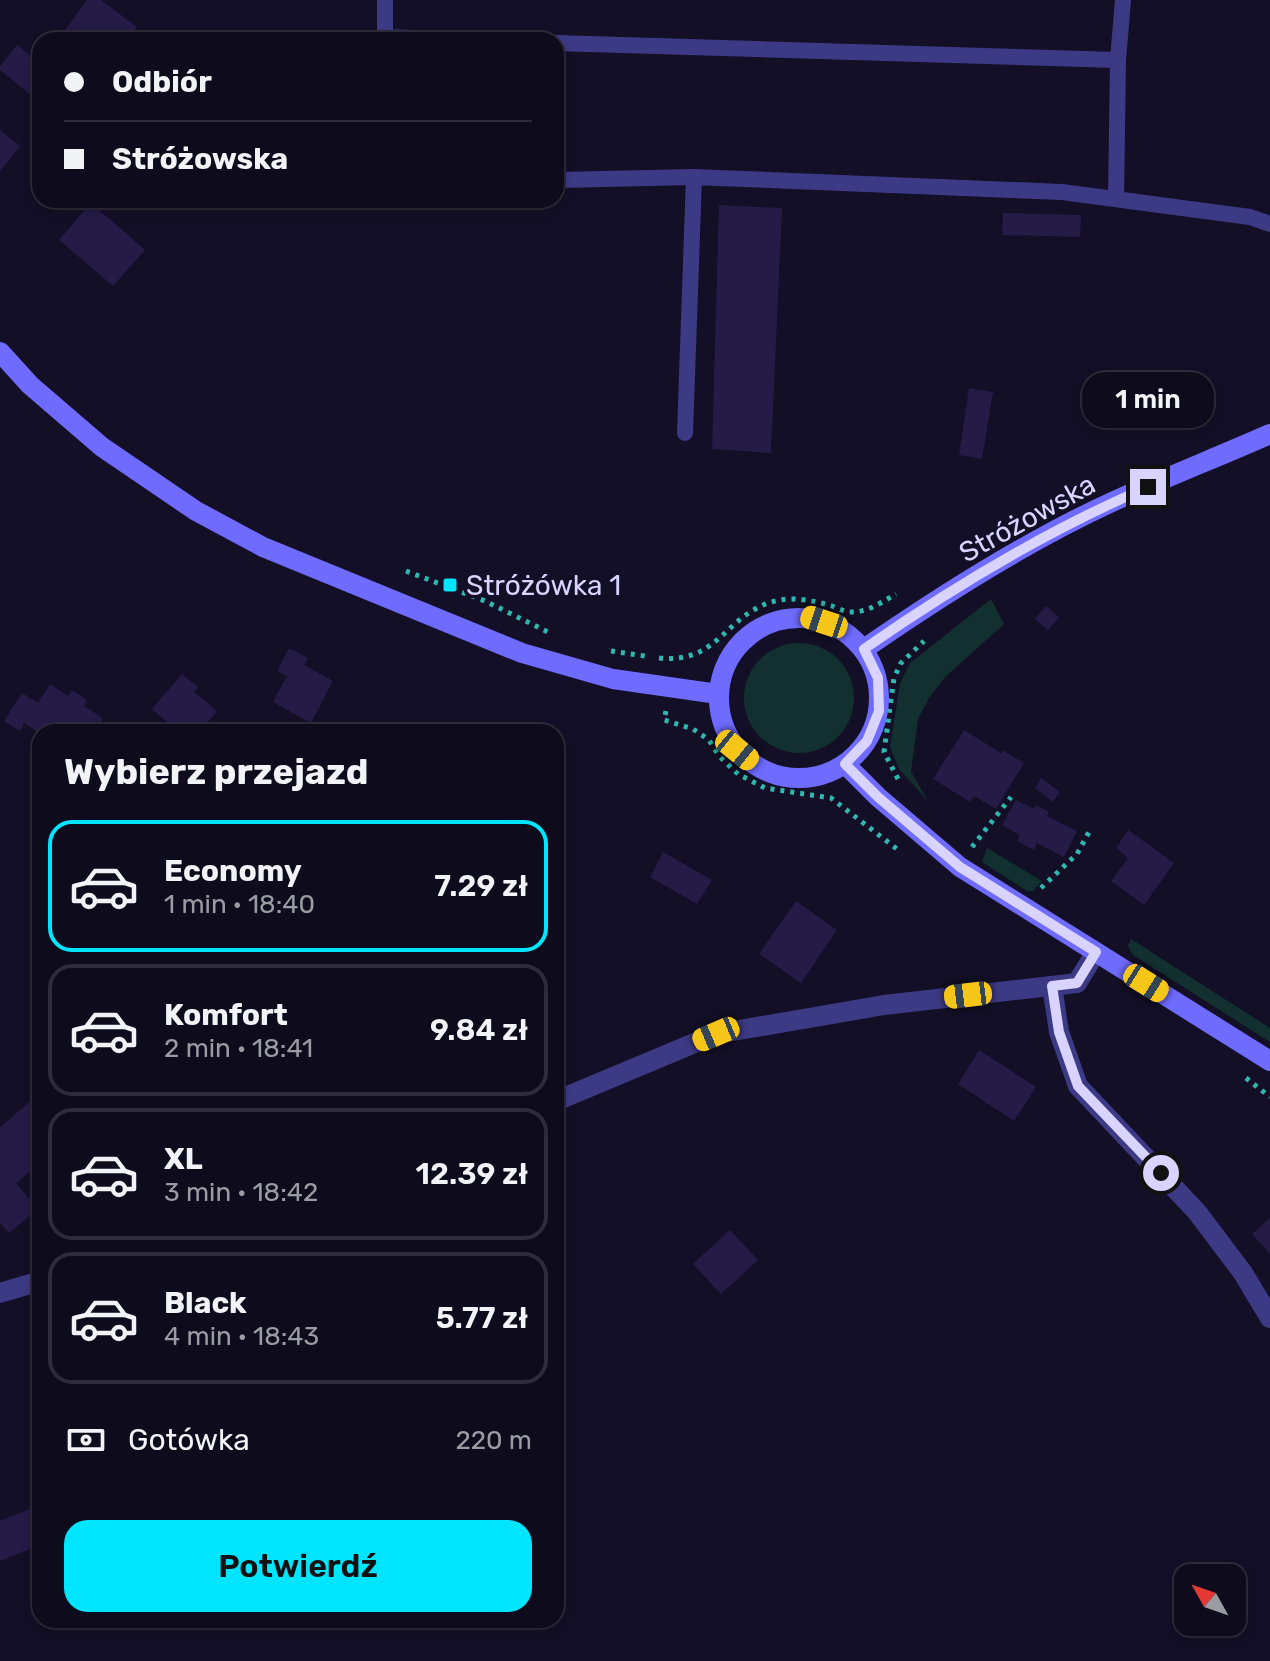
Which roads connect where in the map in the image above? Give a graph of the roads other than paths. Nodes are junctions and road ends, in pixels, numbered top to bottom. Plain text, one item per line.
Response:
1 (385, 0) edge
2 (1123, 0) edge
3 (385, 32) edge
4 (564, 43) edge
5 (1118, 60) junction
6 (694, 177) junction
7 (564, 180) edge
8 (1116, 199) junction
9 (1270, 224) edge
10 (0, 352) edge
11 (685, 433) dead end
12 (1270, 434) edge
13 (864, 649) junction
14 (718, 694) junction
15 (845, 764) junction
16 (1096, 952) junction
17 (1052, 986) junction
18 (1270, 1061) edge
19 (564, 1098) edge
20 (32, 1283) edge
21 (0, 1293) edge
22 (1270, 1318) edge

1 - 3 lane
2 - 5 lane
4 - 5 lane
5 - 8 lane
6 - 7 lane
6 - 8 lane
6 - 11 lane
8 - 9 lane
10 - 14 main road
12 - 13 main road, Stróżowska
13 - 14 main road
13 - 15 main road
14 - 15 main road
15 - 16 main road
16 - 17 street
16 - 18 main road
17 - 19 street
17 - 22 street
20 - 21 street

